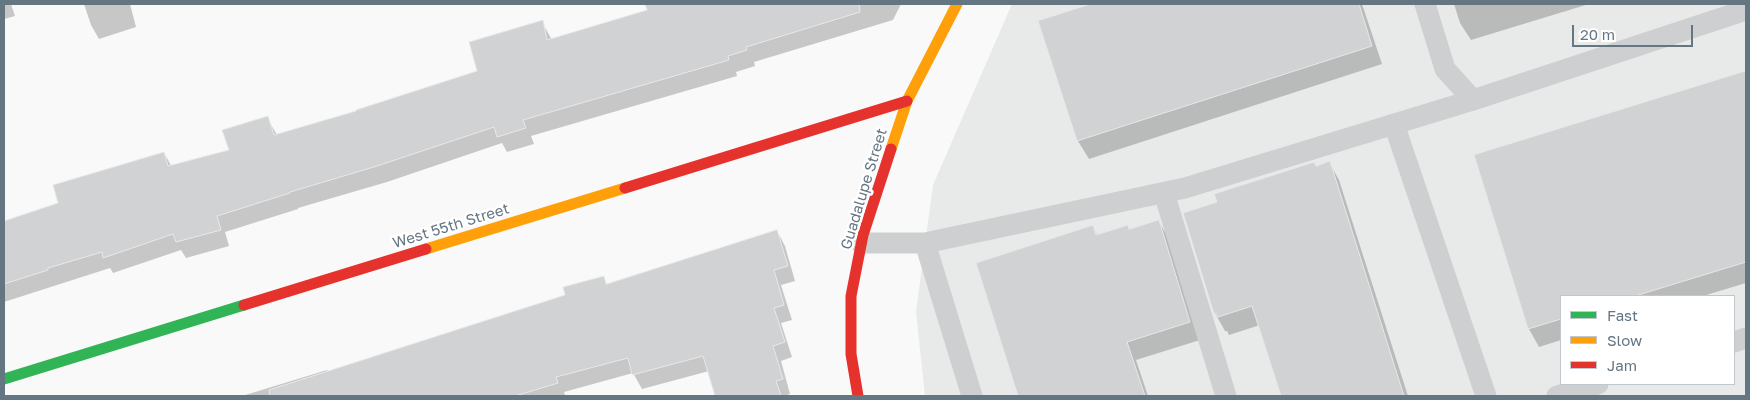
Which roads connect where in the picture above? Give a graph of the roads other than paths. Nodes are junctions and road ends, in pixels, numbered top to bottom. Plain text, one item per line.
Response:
1 (957, 4) edge
2 (1425, 4) edge
3 (1746, 10) edge
4 (1474, 100) junction
5 (907, 102) junction
6 (1394, 124) junction
7 (1164, 193) junction
8 (862, 243) junction
9 (925, 243) junction
10 (4, 379) edge
11 (1595, 385) edge
12 (858, 396) edge
13 (972, 396) edge
14 (1226, 396) edge
15 (1486, 396) edge
16 (1557, 396) edge

1 - 5 street, Guadalupe Street
2 - 4 lane
3 - 4 lane
4 - 6 lane
5 - 8 street, Guadalupe Street
5 - 10 street, West 55th Street
6 - 7 lane
6 - 15 lane
7 - 9 lane
7 - 14 lane
8 - 9 lane
8 - 12 street, Guadalupe Street
9 - 13 lane
11 - 16 lane

